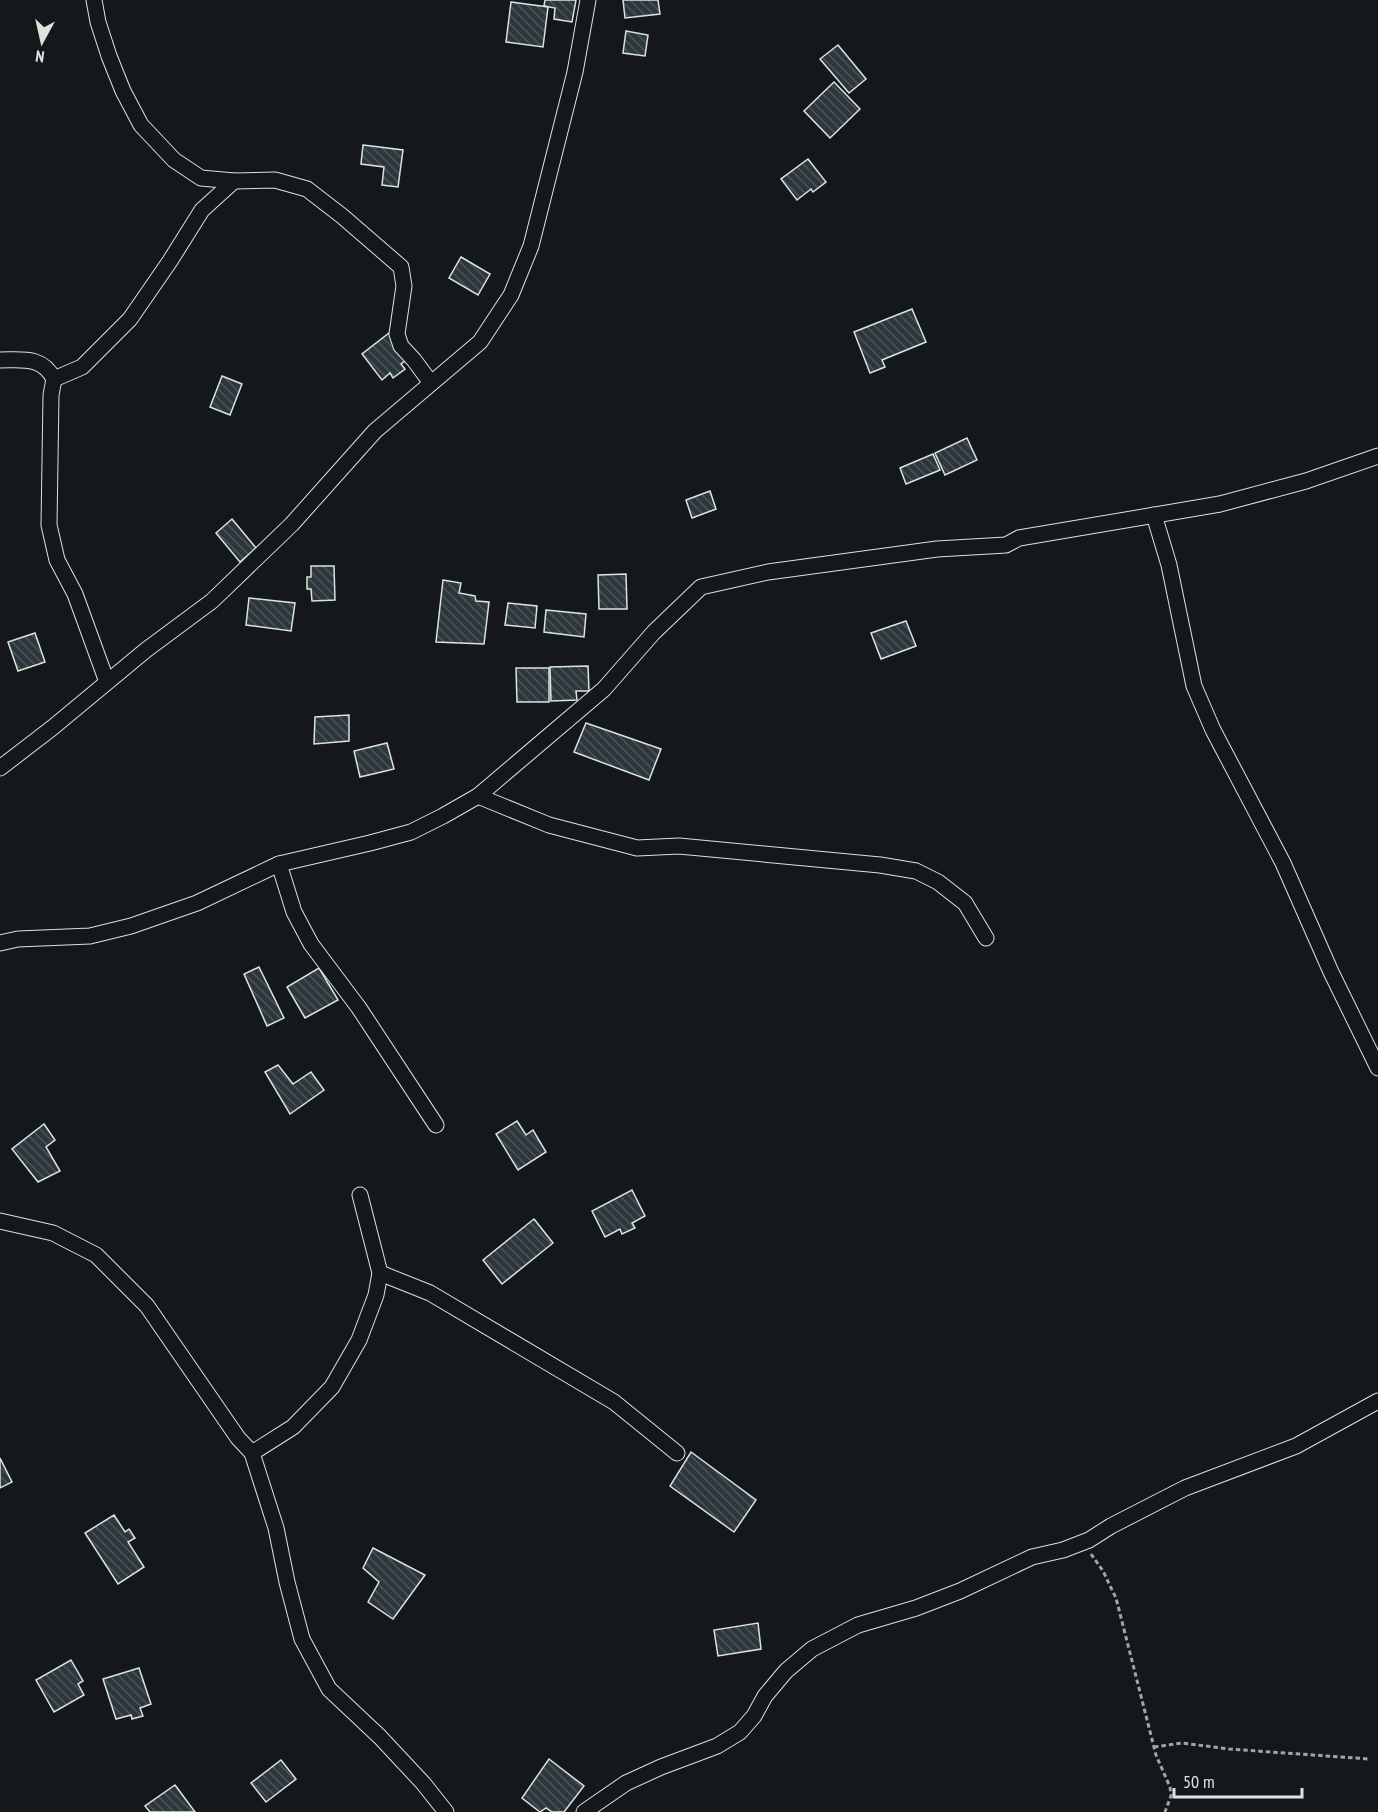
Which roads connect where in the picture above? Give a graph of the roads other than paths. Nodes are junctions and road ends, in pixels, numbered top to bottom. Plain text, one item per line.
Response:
1 (94, 0) edge
2 (588, 0) edge
3 (234, 181) junction
4 (0, 360) edge
5 (54, 379) junction
6 (431, 383) junction
7 (1378, 456) edge
8 (1154, 515) junction
9 (107, 682) junction
10 (0, 768) edge
11 (478, 796) junction
12 (279, 864) junction
13 (986, 938) dead end
14 (0, 943) edge
15 (1378, 1068) edge
16 (436, 1125) dead end
17 (360, 1195) dead end
18 (0, 1221) edge
19 (380, 1273) junction
20 (1378, 1401) edge
21 (252, 1453) junction
22 (676, 1453) dead end
23 (446, 1812) edge
24 (584, 1812) edge

1 - 3 street
2 - 6 street
3 - 5 street
3 - 6 street
4 - 5 street
5 - 9 street
6 - 9 street
7 - 8 street
8 - 11 street
8 - 15 street
9 - 10 street
11 - 12 street
11 - 13 street
12 - 14 street
12 - 16 street
17 - 19 street
18 - 21 street
19 - 21 street
19 - 22 street
20 - 24 street
21 - 23 street

